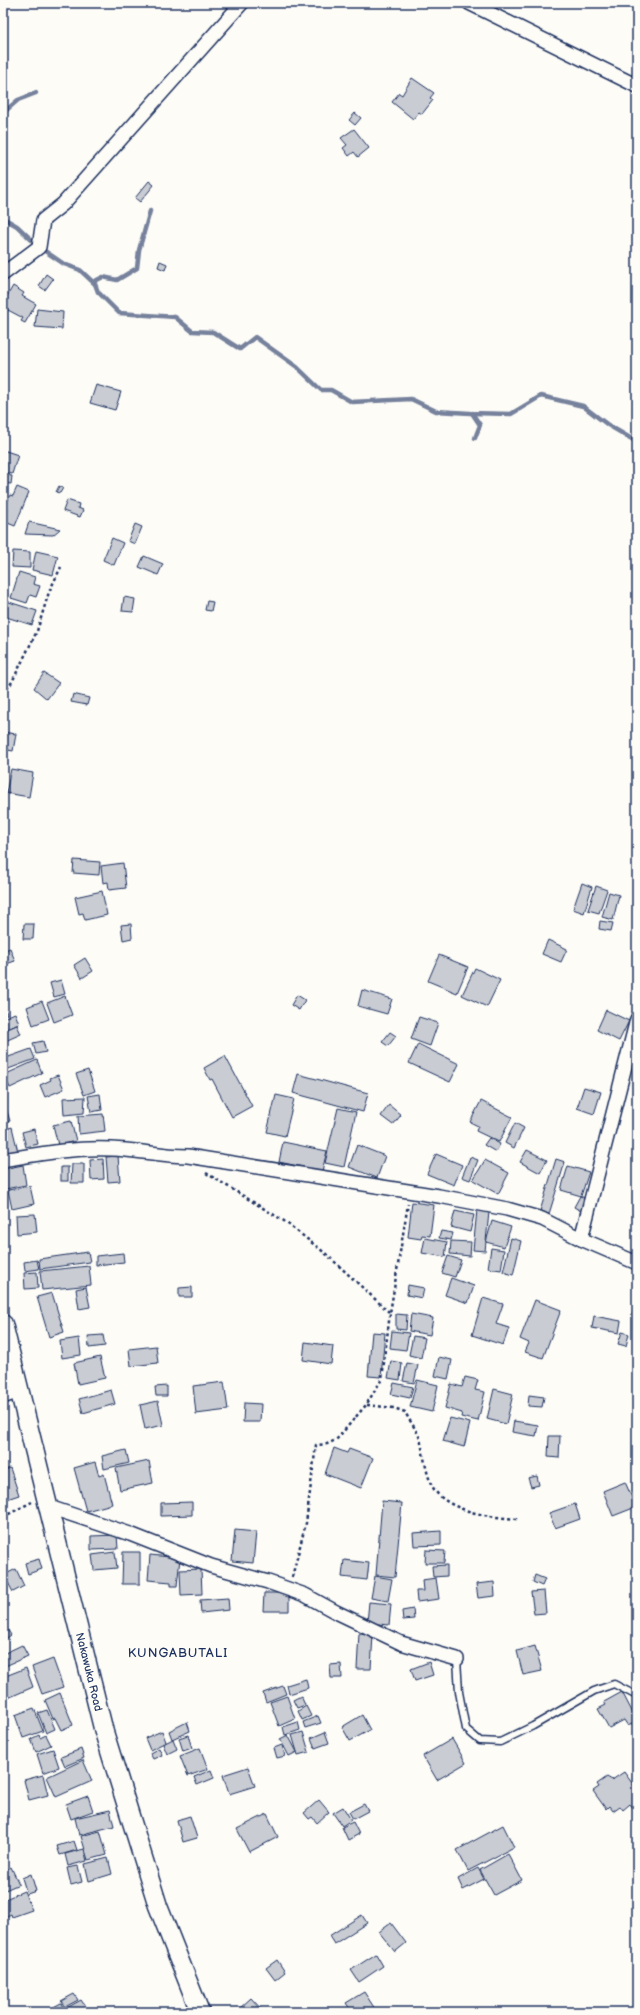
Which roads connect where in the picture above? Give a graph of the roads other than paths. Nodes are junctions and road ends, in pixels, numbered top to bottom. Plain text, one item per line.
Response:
1 (242, 3) edge
2 (469, 3) edge
3 (637, 86) edge
4 (3, 274) edge
5 (637, 1019) edge
6 (3, 1160) edge
7 (581, 1239) junction
8 (637, 1263) edge
9 (3, 1324) edge
10 (11, 1394) edge
11 (47, 1501) junction
12 (457, 1659) joint
13 (637, 1696) edge
14 (200, 2012) edge

1 - 4 street
2 - 3 street
5 - 7 street
6 - 7 street
7 - 8 street
9 - 10 main road, Nakawuka Road
10 - 11 main road, Nakawuka Road
11 - 12 street
11 - 14 main road, Nakawuka Road
12 - 13 lane

